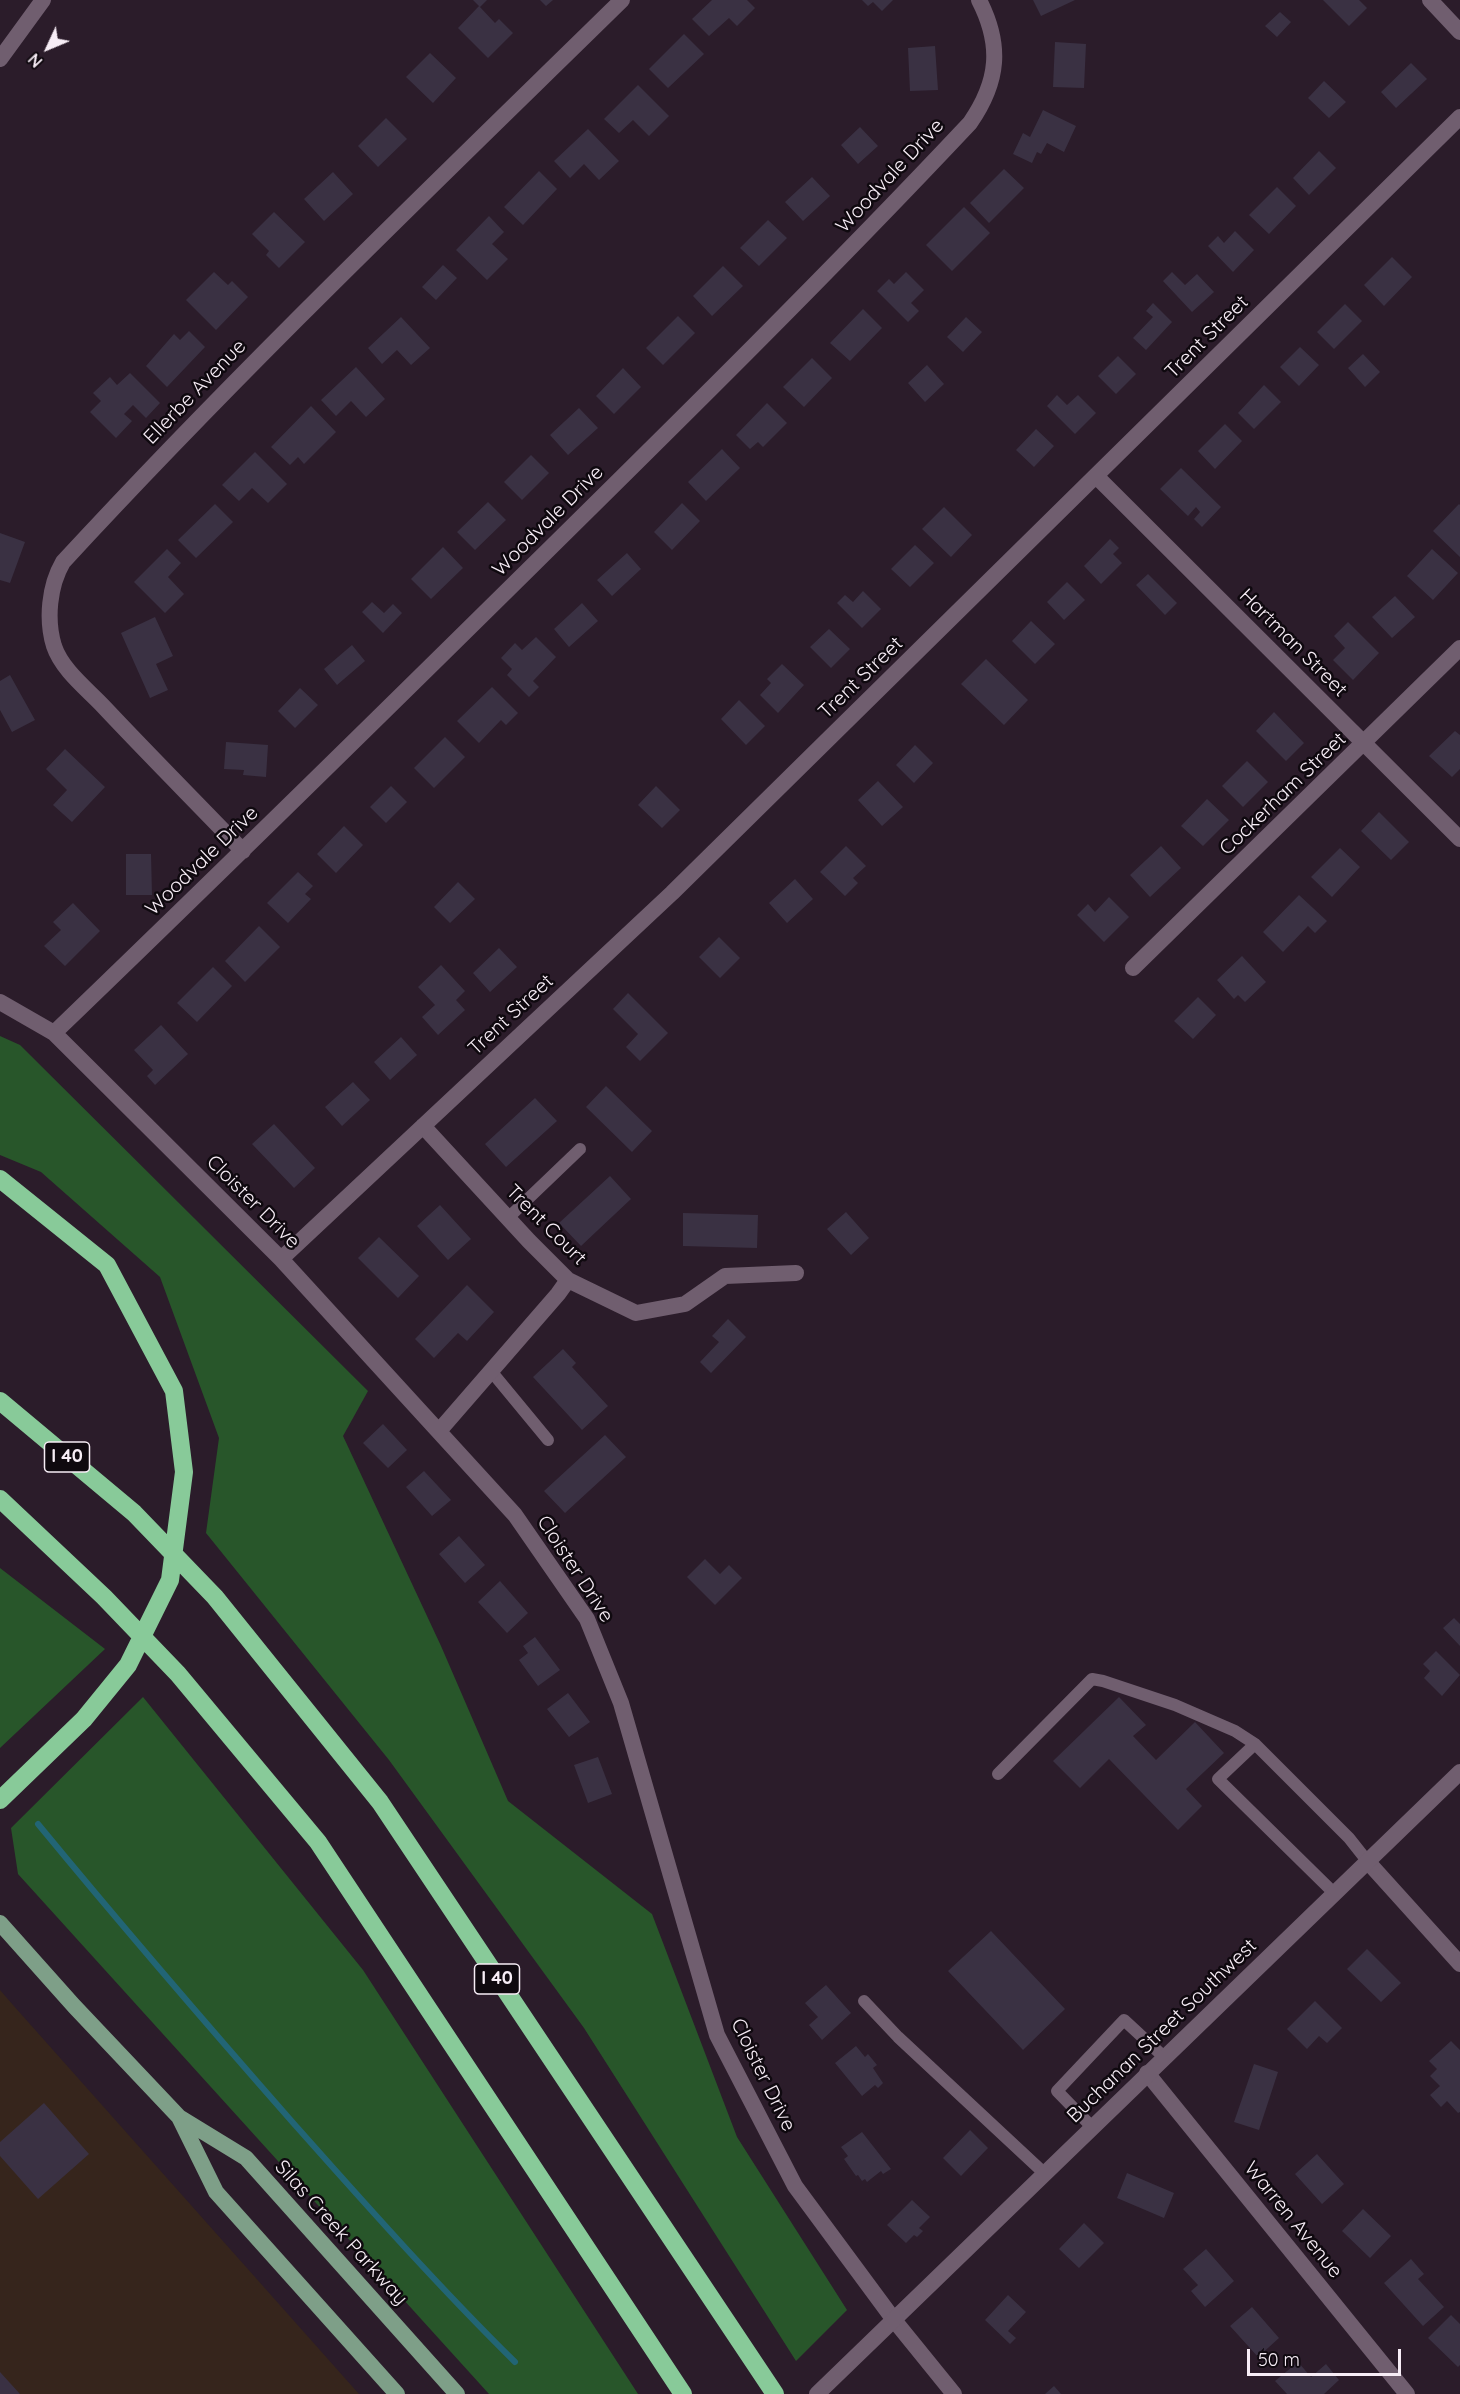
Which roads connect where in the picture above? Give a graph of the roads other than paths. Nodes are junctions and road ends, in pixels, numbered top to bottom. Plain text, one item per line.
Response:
1 (43, 0) edge
2 (622, 0) edge
3 (979, 0) edge
4 (1430, 0) edge
5 (1460, 32) edge
6 (0, 59) edge
7 (1460, 117) edge
8 (1096, 477) junction
9 (1460, 648) edge
10 (1364, 744) junction
11 (1460, 839) edge
12 (243, 851) junction
13 (1133, 968) dead end
14 (0, 1002) edge
15 (54, 1033) junction
16 (423, 1126) junction
17 (580, 1149) dead end
18 (0, 1179) edge
19 (508, 1218) junction
20 (280, 1259) junction
21 (796, 1273) dead end
22 (563, 1287) junction
23 (491, 1371) junction
24 (0, 1401) edge
25 (439, 1431) junction
26 (548, 1440) dead end
27 (0, 1499) edge
28 (1255, 1744) junction
29 (1460, 1772) edge
30 (998, 1774) dead end
31 (0, 1800) edge
32 (1368, 1862) junction
33 (1335, 1894) junction
34 (0, 1923) edge
35 (1460, 1964) edge
36 (864, 2001) dead end
37 (1164, 2057) junction
38 (1147, 2073) junction
39 (179, 2117) junction
40 (1092, 2127) junction
41 (1044, 2173) junction
42 (894, 2320) junction
43 (397, 2394) edge
44 (457, 2394) edge
45 (683, 2394) edge
46 (775, 2394) edge
47 (817, 2394) edge
48 (954, 2394) edge
49 (1407, 2394) edge

1 - 6 street
2 - 12 street, Ellerbe Avenue
3 - 12 street, Woodvale Drive
4 - 5 street
7 - 8 street, Trent Street
8 - 10 street, Hartman Street
8 - 16 street, Trent Street
9 - 10 street, Cockerham Street
10 - 11 street, Hartman Street
10 - 13 street, Cockerham Street
12 - 15 street, Woodvale Drive
14 - 15 street, Cloister Drive
15 - 20 street, Cloister Drive
16 - 19 street, Trent Court
16 - 20 street, Trent Street
17 - 19 lane
18 - 31 highway
19 - 22 street, Trent Court
20 - 25 street, Cloister Drive
21 - 22 street, Trent Court
22 - 23 street
23 - 25 street
23 - 26 lane
24 - 46 highway, I 40
25 - 42 street, Cloister Drive
27 - 45 highway
28 - 30 lane
28 - 32 lane
28 - 33 lane
29 - 32 street, Buchanan Street Southwest
32 - 33 street, Buchanan Street Southwest
32 - 35 street
33 - 37 street, Buchanan Street Southwest
34 - 39 main road, Silas Creek Parkway
36 - 41 lane
37 - 38 street, Buchanan Street Southwest
37 - 40 lane
38 - 40 street, Buchanan Street Southwest
38 - 49 street, Warren Avenue
39 - 43 main road, Silas Creek Parkway
39 - 44 main road, Silas Creek Parkway
40 - 41 street, Buchanan Street Southwest
41 - 42 street, Buchanan Street Southwest
42 - 47 street, Buchanan Street Southwest
42 - 48 street, Cloister Drive

